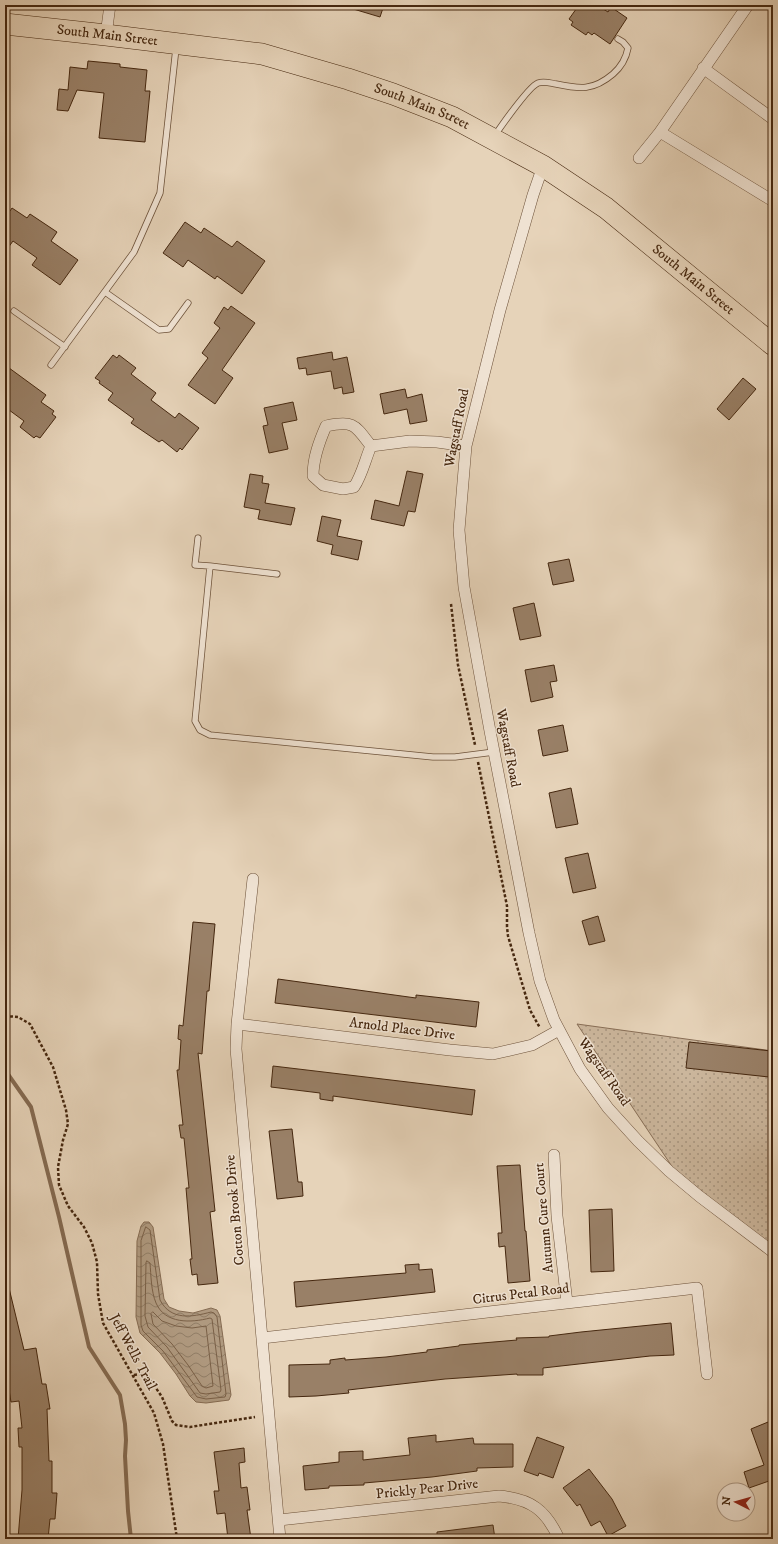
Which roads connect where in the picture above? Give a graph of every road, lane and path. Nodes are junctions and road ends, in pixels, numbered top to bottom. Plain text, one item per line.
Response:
1 (110, 5) edge
2 (748, 5) edge
3 (5, 24) edge
4 (106, 35) junction
5 (618, 38) dead end
6 (177, 44) junction
7 (703, 68) junction
8 (773, 119) edge
9 (660, 132) junction
10 (492, 138) junction
11 (639, 158) dead end
12 (543, 166) junction
13 (773, 201) edge
14 (105, 292) junction
15 (188, 303) dead end
16 (14, 310) dead end
17 (773, 345) edge
18 (65, 347) junction
19 (51, 365) dead end
20 (371, 446) junction
21 (466, 446) junction
22 (198, 538) dead end
23 (210, 566) junction
24 (277, 574) dead end
25 (451, 604) dead end
26 (473, 737) dead end
27 (494, 752) junction
28 (479, 766) dead end
29 (253, 879) dead end
30 (5, 1016) edge
31 (536, 1022) dead end
32 (237, 1024) junction
33 (559, 1030) junction
34 (554, 1155) dead end
35 (773, 1252) edge
36 (566, 1303) junction
37 (262, 1338) junction
38 (707, 1374) dead end
39 (134, 1376) junction
40 (255, 1417) dead end
41 (279, 1520) junction
42 (177, 1539) edge
43 (280, 1539) edge
44 (559, 1539) edge

1 - 4 street
2 - 7 street
3 - 4 highway, South Main Street
4 - 6 highway, South Main Street
5 - 10 lane
6 - 10 highway, South Main Street
6 - 14 lane
7 - 8 street
7 - 9 street
9 - 11 street
9 - 13 street
10 - 12 highway, South Main Street
12 - 17 highway, South Main Street
12 - 21 street, Wagstaff Road
14 - 15 lane
14 - 18 lane
16 - 18 lane
18 - 19 lane
20 - 20 street
20 - 21 street
21 - 27 street, Wagstaff Road
22 - 23 lane
23 - 24 lane
23 - 27 lane
25 - 26 path
27 - 33 street, Wagstaff Road
28 - 31 path
29 - 32 street, Cotton Brook Drive
30 - 39 path, Jeff Wells Trail
32 - 33 street, Arnold Place Drive
32 - 37 street, Cotton Brook Drive
33 - 35 street, Wagstaff Road
34 - 36 street, Autumn Cure Court
36 - 37 street, Citrus Petal Road
36 - 38 street, Citrus Petal Road
37 - 41 street, Cotton Brook Drive
39 - 40 path
39 - 42 path, Jeff Wells Trail
41 - 43 street, Cotton Brook Drive
41 - 44 street, Prickly Pear Drive

